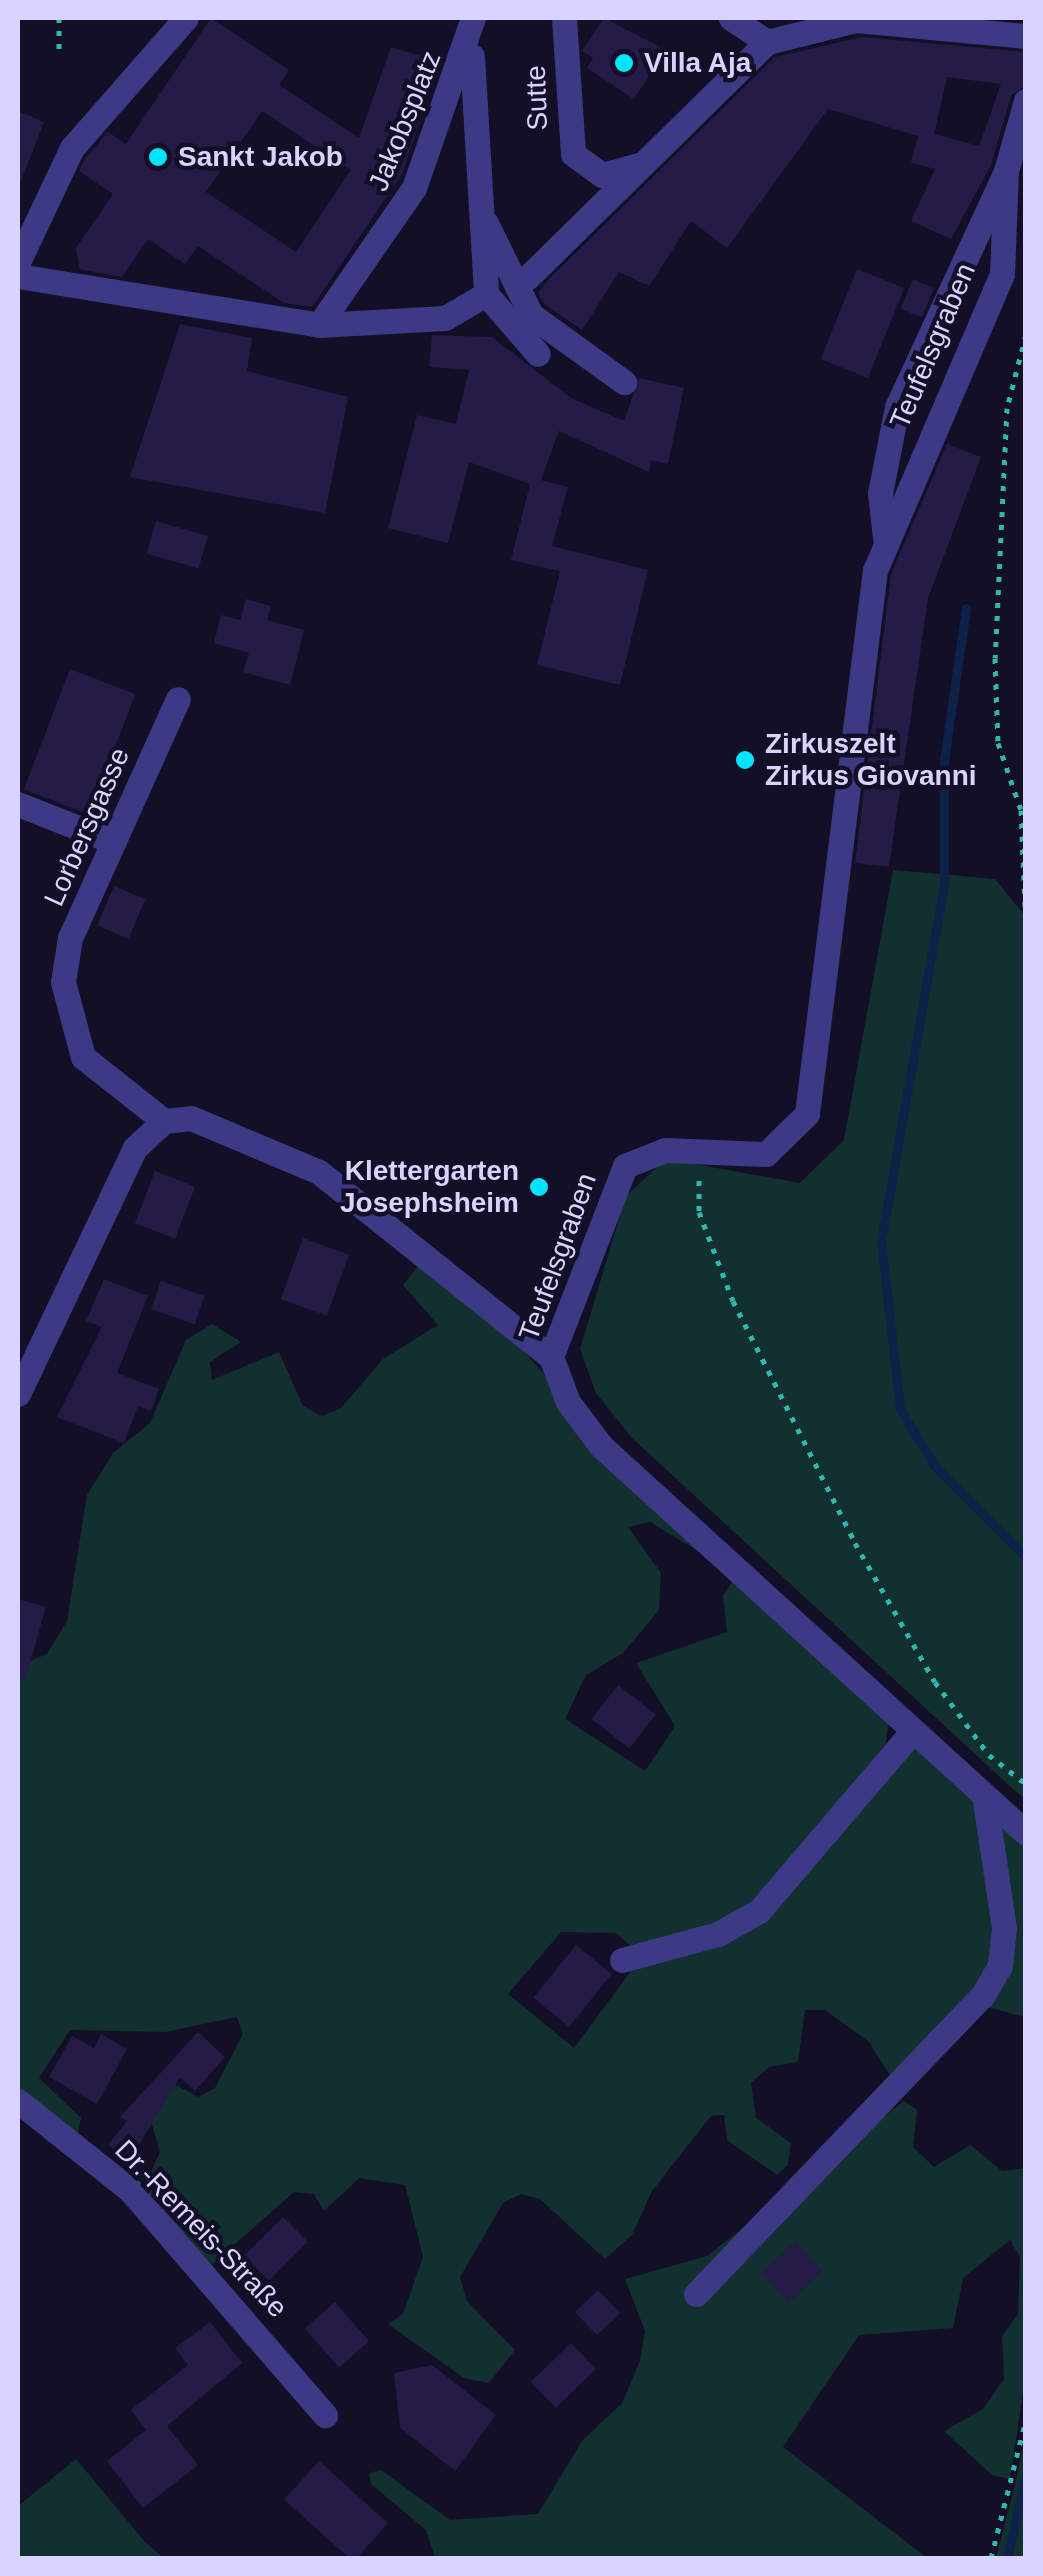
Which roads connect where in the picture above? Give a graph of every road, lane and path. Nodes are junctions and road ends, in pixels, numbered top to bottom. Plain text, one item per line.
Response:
1 (59, 18) edge
2 (186, 18) edge
3 (564, 18) edge
4 (731, 18) edge
5 (473, 27) edge
6 (1026, 36) edge
7 (768, 42) junction
8 (59, 55) dead end
9 (1026, 101) edge
10 (644, 163) junction
11 (1006, 172) junction
12 (477, 199) junction
13 (18, 262) edge
14 (1014, 274) edge
15 (18, 276) edge
16 (528, 277) dead end
17 (486, 294) junction
18 (320, 324) junction
19 (1026, 334) edge
20 (538, 354) dead end
21 (624, 382) dead end
22 (889, 528) junction
23 (178, 699) dead end
24 (18, 804) edge
25 (114, 842) junction
26 (1026, 930) edge
27 (164, 1122) junction
28 (709, 1154) junction
29 (551, 1357) junction
30 (18, 1394) edge
31 (912, 1732) junction
32 (1026, 1784) edge
33 (985, 1801) junction
34 (1026, 1833) edge
35 (622, 1960) dead end
36 (18, 2100) edge
37 (696, 2294) dead end
38 (326, 2416) dead end
39 (1026, 2420) edge
40 (991, 2558) edge

1 - 8 path
2 - 13 street
3 - 10 street, Sutte
4 - 7 street
5 - 12 street, Jakobsplatz
5 - 18 street, Jakobsplatz
6 - 7 street
7 - 10 street
9 - 11 street, Teufelsgraben
10 - 16 street
11 - 14 street, Teufelsgraben
11 - 22 street, Teufelsgraben
12 - 17 street, Jakobsplatz
12 - 21 street, Jakobsplatz
14 - 22 street, Teufelsgraben
15 - 18 street
17 - 18 street
17 - 20 street
19 - 26 path
22 - 28 street, Teufelsgraben
23 - 25 street, Lorbersgasse
24 - 25 street
25 - 27 street, Lorbersgasse
27 - 29 street
27 - 30 street
28 - 29 street, Teufelsgraben
28 - 32 path
29 - 31 street, Teufelsgraben
31 - 33 street, Teufelsgraben
31 - 35 street
33 - 34 street, Teufelsgraben
33 - 37 street
36 - 38 street, Dr.-Remeis-Straße
39 - 40 path

